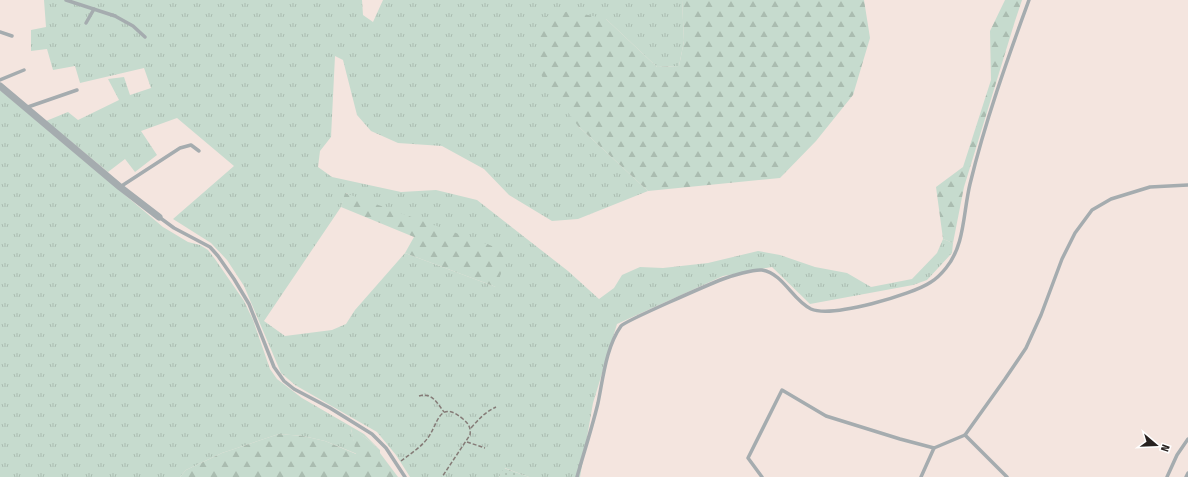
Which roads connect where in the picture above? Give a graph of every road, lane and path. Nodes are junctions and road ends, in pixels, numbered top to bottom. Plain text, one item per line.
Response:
1 (66, 0) edge
2 (1029, 0) edge
3 (94, 9) junction
4 (86, 23) dead end
5 (0, 32) edge
6 (12, 36) dead end
7 (145, 37) dead end
8 (24, 70) dead end
9 (0, 80) edge
10 (0, 86) edge
11 (77, 90) dead end
12 (25, 108) junction
13 (199, 151) dead end
14 (1188, 185) edge
15 (120, 187) junction
16 (159, 217) joint
17 (419, 396) dead end
18 (496, 407) dead end
19 (444, 412) junction
20 (471, 428) junction
21 (965, 435) junction
22 (1188, 439) edge
23 (467, 442) junction
24 (485, 448) dead end
25 (934, 448) junction
26 (396, 464) junction
27 (1188, 473) edge
28 (405, 477) edge
29 (442, 477) edge
30 (577, 477) edge
31 (762, 477) edge
32 (921, 477) edge
33 (1007, 477) edge
34 (1167, 477) edge
35 (1186, 477) edge

1 - 3 lane
2 - 30 lane
3 - 4 lane
3 - 7 lane
5 - 6 lane
8 - 9 lane
10 - 12 street
11 - 12 lane
12 - 15 street
13 - 15 lane
14 - 21 lane
15 - 16 street
16 - 26 lane
17 - 19 path
18 - 20 path
19 - 20 path
19 - 26 path
20 - 23 path
21 - 25 lane
21 - 33 lane
22 - 34 lane
23 - 24 path
23 - 29 path
25 - 31 lane
25 - 32 lane
26 - 28 lane
27 - 35 lane

